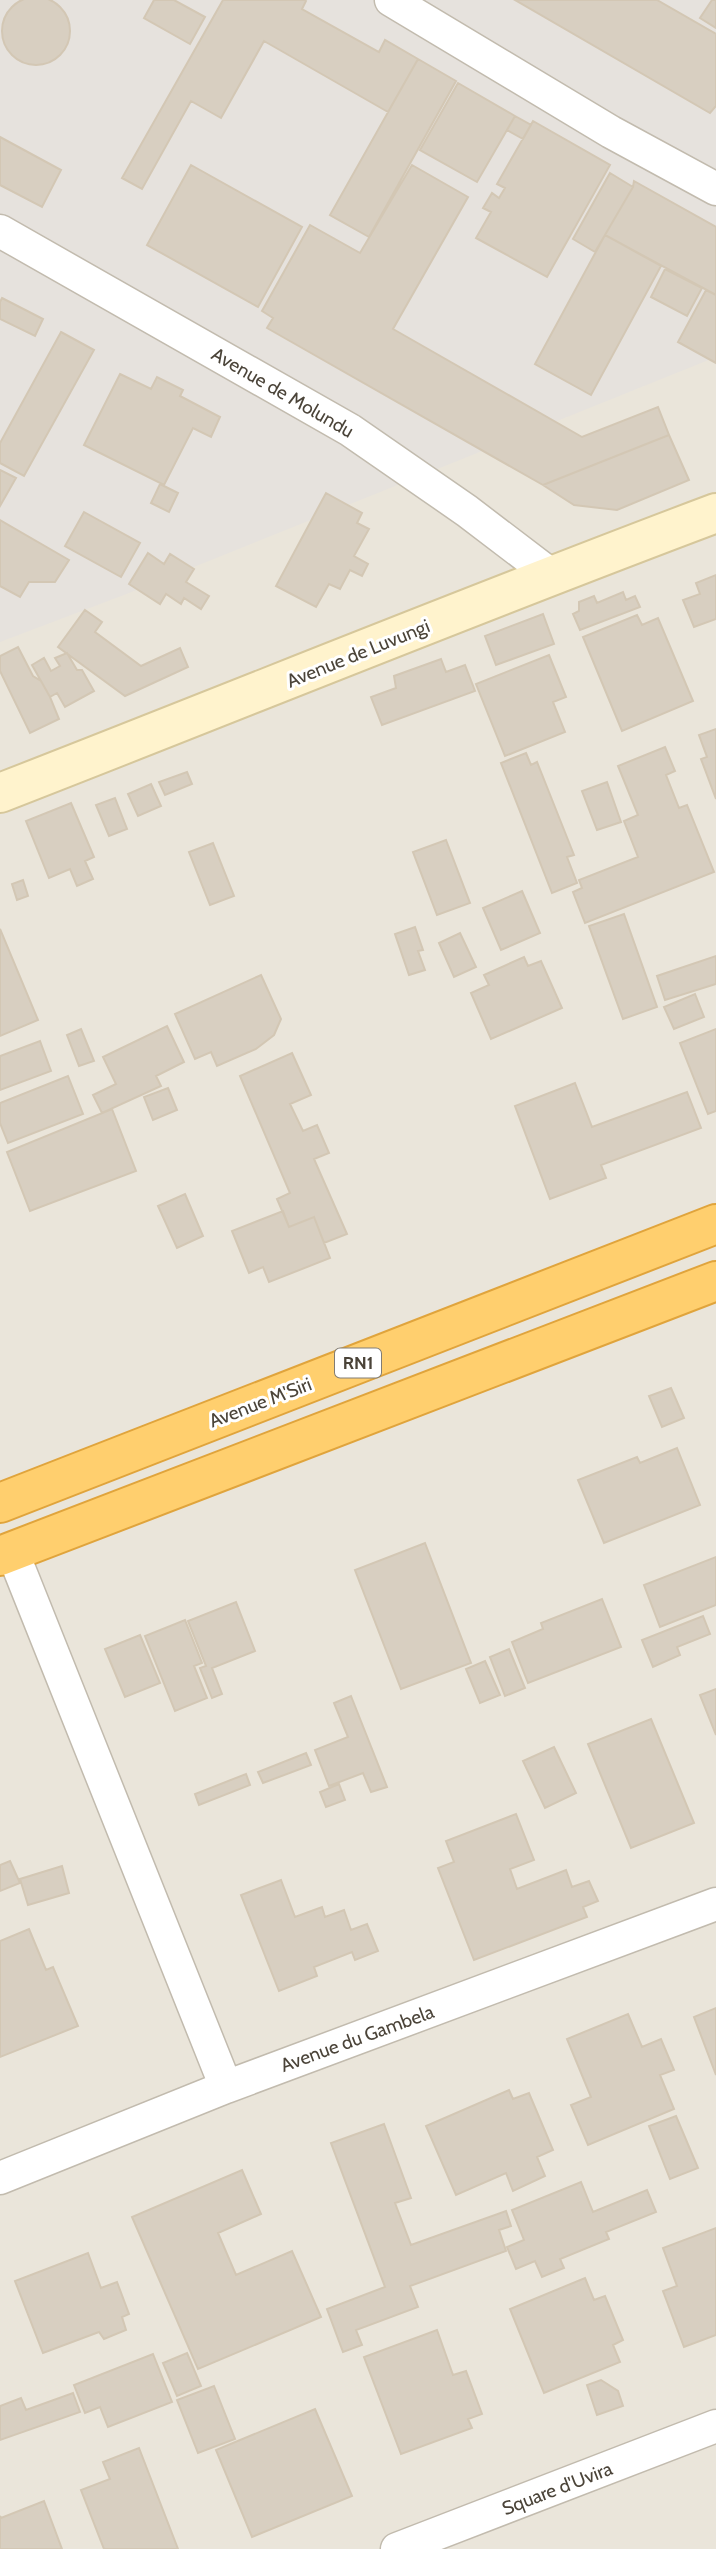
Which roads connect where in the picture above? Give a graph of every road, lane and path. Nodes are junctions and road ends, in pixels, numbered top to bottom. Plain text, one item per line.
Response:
1 (391, 0) edge
2 (716, 189) edge
3 (0, 231) edge
4 (716, 513) edge
5 (551, 575) junction
6 (0, 793) edge
7 (716, 1224) edge
8 (716, 1281) edge
9 (0, 1503) edge
10 (6, 1553) edge
11 (716, 1904) edge
12 (226, 2087) junction
13 (0, 2178) edge
14 (716, 2426) edge
15 (397, 2549) edge

1 - 2 street
3 - 5 street, Avenue de Molundu
4 - 5 street, Avenue de Luvungi
5 - 6 street, Avenue de Luvungi
7 - 9 highway, Avenue M'Siri / RN1
8 - 10 highway
10 - 12 street
11 - 12 street, Avenue du Gambela
12 - 13 street, Avenue du Gambela
14 - 15 street, Square d'Uvira

